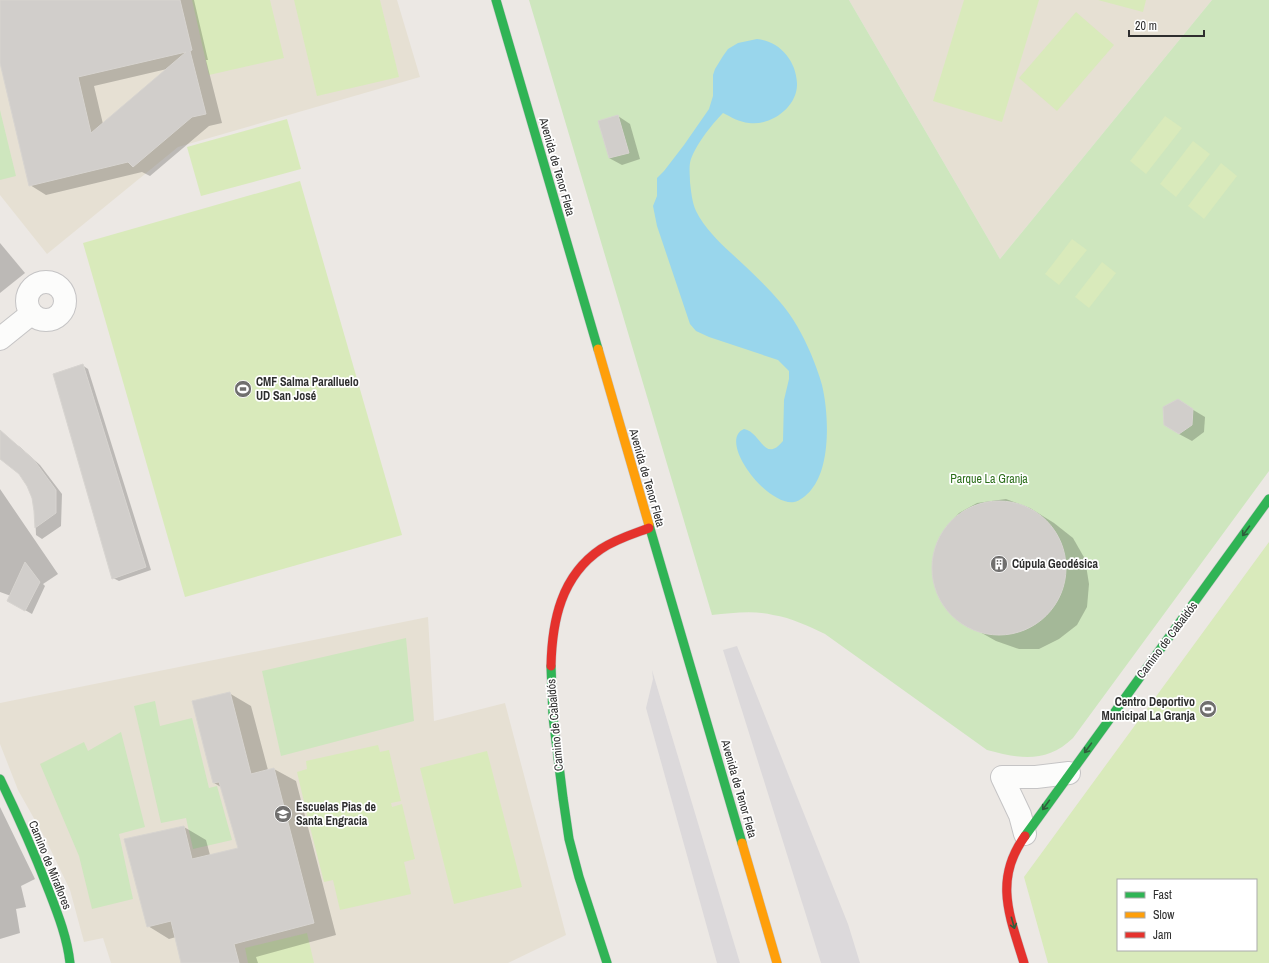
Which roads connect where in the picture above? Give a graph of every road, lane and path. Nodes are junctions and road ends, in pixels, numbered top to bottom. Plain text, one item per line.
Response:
1 (496, 0) edge
2 (31, 314) dead end
3 (0, 339) edge
4 (1269, 499) edge
5 (649, 528) junction
6 (1069, 774) junction
7 (0, 779) edge
8 (1025, 834) junction
9 (70, 963) edge
10 (606, 963) edge
11 (777, 963) edge
12 (1024, 963) edge

1 - 5 street, Avenida de Tenor Fleta
2 - 3 street
4 -> 6 street, Camino de Cabaldós
5 - 10 street, Camino de Cabaldós
5 - 11 street, Avenida de Tenor Fleta
6 -> 8 street, Camino de Cabaldós
6 - 8 street
7 - 9 street, Camino de Miraflores
8 -> 12 street, Camino de Cabaldós

